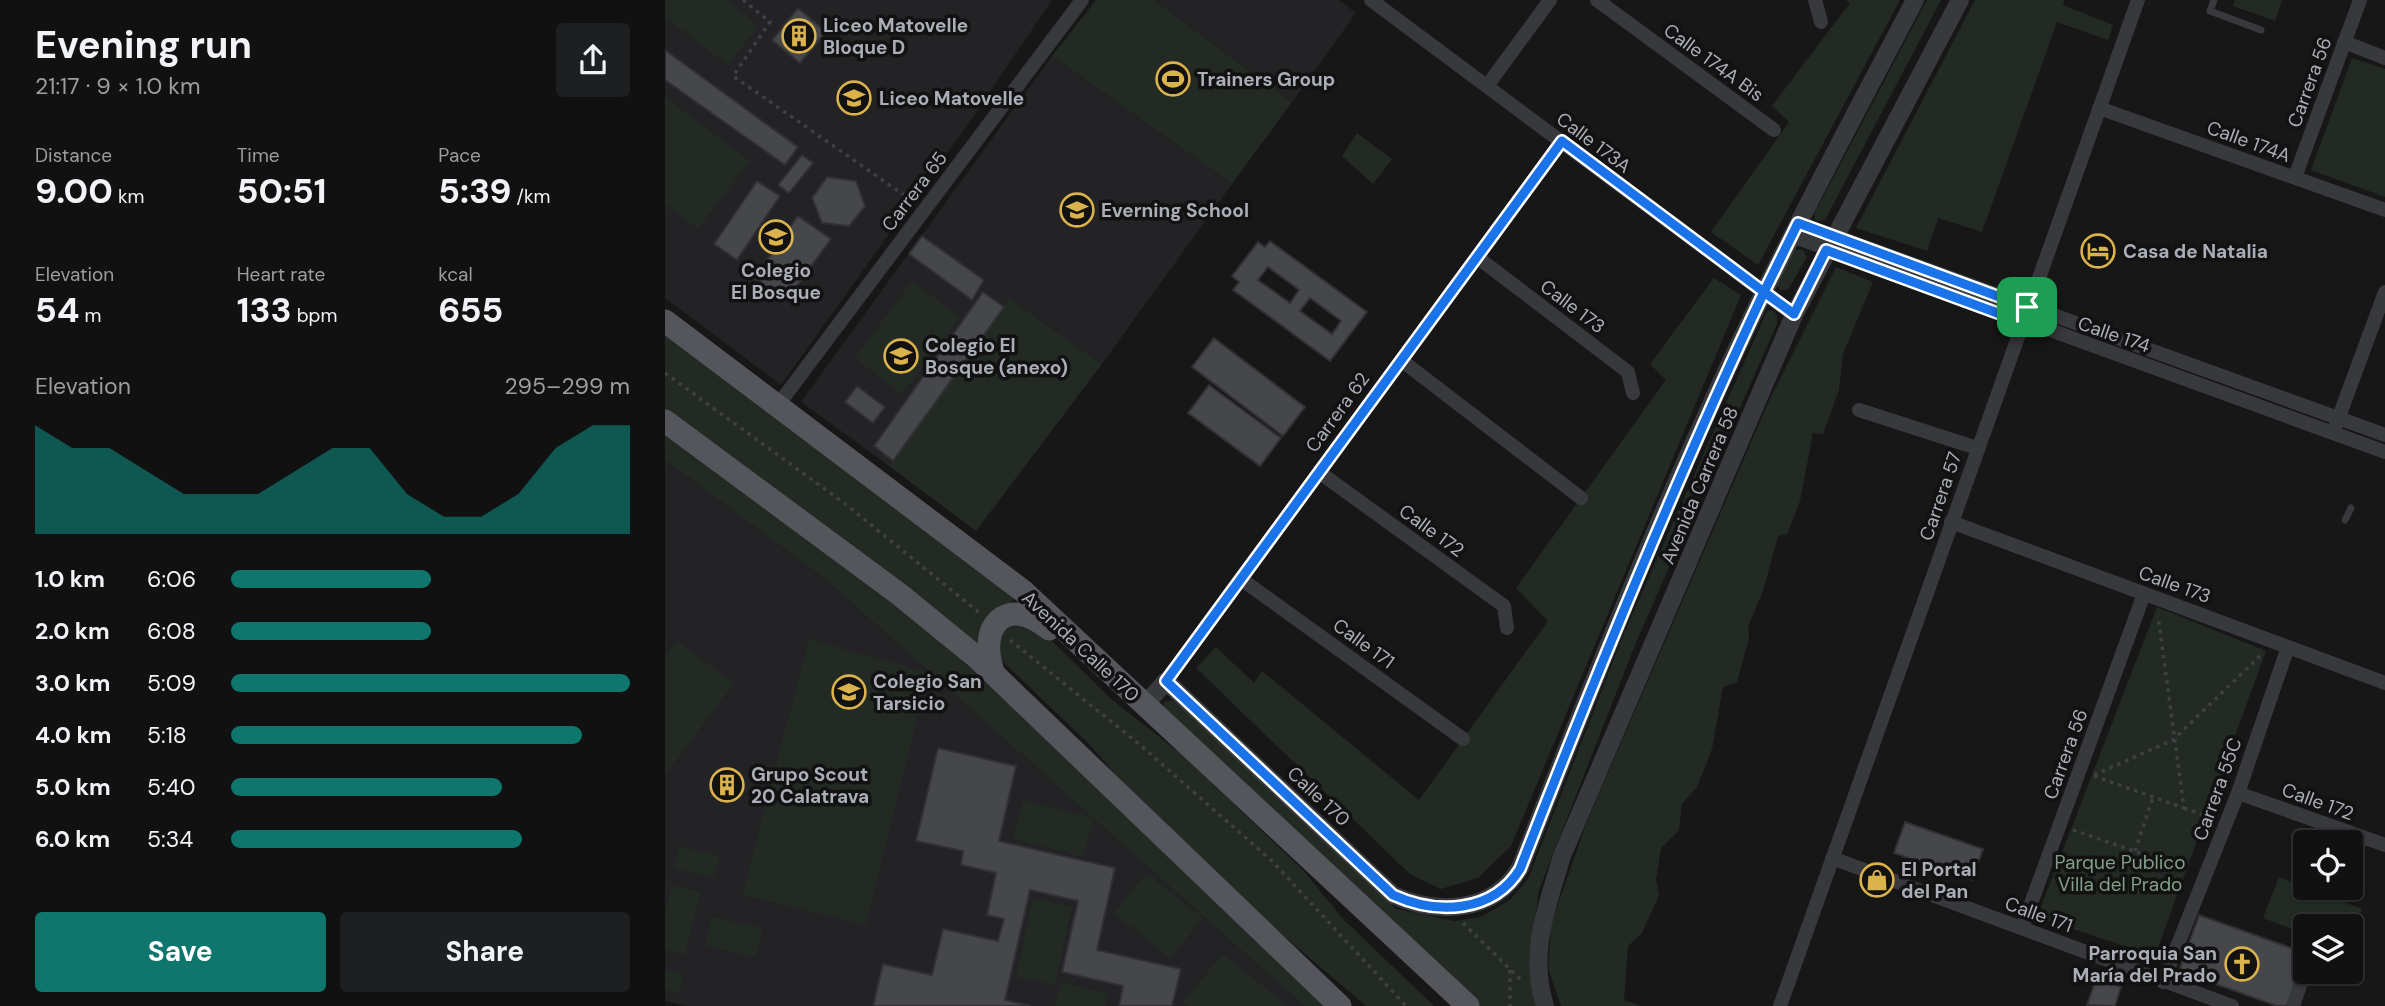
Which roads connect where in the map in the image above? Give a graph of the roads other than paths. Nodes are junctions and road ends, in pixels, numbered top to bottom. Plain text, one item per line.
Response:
1 (1082, 0) edge
2 (1371, 0) edge
3 (1550, 0) edge
4 (1597, 0) edge
5 (1815, 0) edge
6 (1915, 0) edge
7 (1960, 0) edge
8 (2138, 0) edge
9 (2214, 0) edge
10 (2360, 0) edge
11 (1821, 22) dead end
12 (2261, 30) dead end
13 (2344, 42) junction
14 (2385, 58) edge
15 (1487, 86) junction
16 (2099, 108) junction
17 (1774, 130) dead end
18 (1562, 141) junction
19 (2295, 177) junction
20 (2385, 210) edge
21 (1795, 230) junction
22 (1830, 243) junction
23 (1477, 257) junction
24 (1764, 292) junction
25 (2385, 292) edge
26 (2027, 307) junction
27 (1794, 314) junction
28 (665, 322) edge
29 (2022, 322) junction
30 (1401, 360) junction
31 (1633, 393) dead end
32 (778, 405) junction
33 (1859, 410) dead end
34 (2339, 418) junction
35 (665, 421) edge
36 (2333, 433) junction
37 (2385, 435) edge
38 (1977, 448) junction
39 (2385, 452) edge
40 (1319, 472) junction
41 (1581, 498) dead end
42 (2351, 508) dead end
43 (2346, 520) dead end
44 (1951, 522) junction
45 (1241, 579) junction
46 (2144, 594) junction
47 (1507, 628) dead end
48 (2288, 647) junction
49 (993, 674) junction
50 (1166, 681) junction
51 (2385, 683) edge
52 (1127, 688) junction
53 (1145, 705) junction
54 (1463, 739) dead end
55 (2238, 793) junction
56 (2385, 845) edge
57 (1832, 858) junction
58 (1462, 915) joint
59 (2022, 928) junction
60 (1280, 948) junction
61 (2163, 982) junction
62 (2301, 984) edge
63 (1445, 986) junction
64 (1340, 1006) edge
65 (1355, 1006) edge
66 (1457, 1006) edge
67 (1468, 1006) edge
68 (1545, 1006) edge
69 (1780, 1006) edge
70 (2232, 1006) edge
71 (2293, 1006) edge

1 - 32 street, Carrera 65
2 - 15 street, Calle 173A
3 - 15 street
4 - 17 street, Calle 174A Bis
5 - 11 street
6 - 21 street, Avenida Carrera 58
7 - 22 street, Avenida Carrera 58
8 - 16 street, Carrera 57
9 - 12 lane
10 - 13 street, Carrera 56
13 - 14 street
13 - 19 street, Carrera 56
15 - 18 street, Calle 173A
16 - 19 street, Calle 174A
16 - 26 street, Carrera 57
18 - 23 street, Carrera 62
18 - 24 street, Calle 173A
19 - 20 street, Calle 174A
21 - 22 street, Calle 174
21 - 24 street, Avenida Carrera 58
22 - 26 street, Calle 174
22 - 27 street, Avenida Carrera 58
22 - 29 street, Calle 174
23 - 30 street, Carrera 62
23 - 31 street, Calle 173
24 - 27 street, Calle 173A
24 - 58 street, Avenida Carrera 58
25 - 34 street
26 - 29 street, Carrera 57
26 - 34 street, Calle 174
27 - 68 street, Avenida Carrera 58
28 - 32 main road, Avenida Calle 170
29 - 36 street, Calle 174
29 - 38 street, Carrera 57
30 - 40 street, Carrera 62
30 - 41 street
32 - 52 main road, Avenida Calle 170
33 - 38 street
34 - 36 street
34 - 37 street, Calle 174
35 - 49 main road
36 - 39 street, Calle 174
38 - 44 street, Carrera 57
40 - 45 street, Carrera 62
40 - 47 street, Calle 172
42 - 43 lane
44 - 46 street, Calle 173
44 - 57 street, Carrera 57
45 - 50 street, Carrera 62
45 - 54 street, Calle 171
46 - 48 street, Calle 173
46 - 59 street, Carrera 56
48 - 51 street, Calle 173
48 - 55 street, Carrera 55C
49 - 52 main road
49 - 60 main road
50 - 53 street, Carrera 62
50 - 58 street, Calle 170
52 - 53 main road, Avenida Calle 170
53 - 63 main road, Avenida Calle 170
55 - 56 street, Calle 172
55 - 61 street, Carrera 55C
57 - 59 street, Calle 171
57 - 69 street, Carrera 57
59 - 61 street, Calle 171
60 - 64 main road
60 - 65 main road
61 - 70 street, Calle 171
62 - 71 street
63 - 66 main road
63 - 67 main road, Avenida Calle 170

